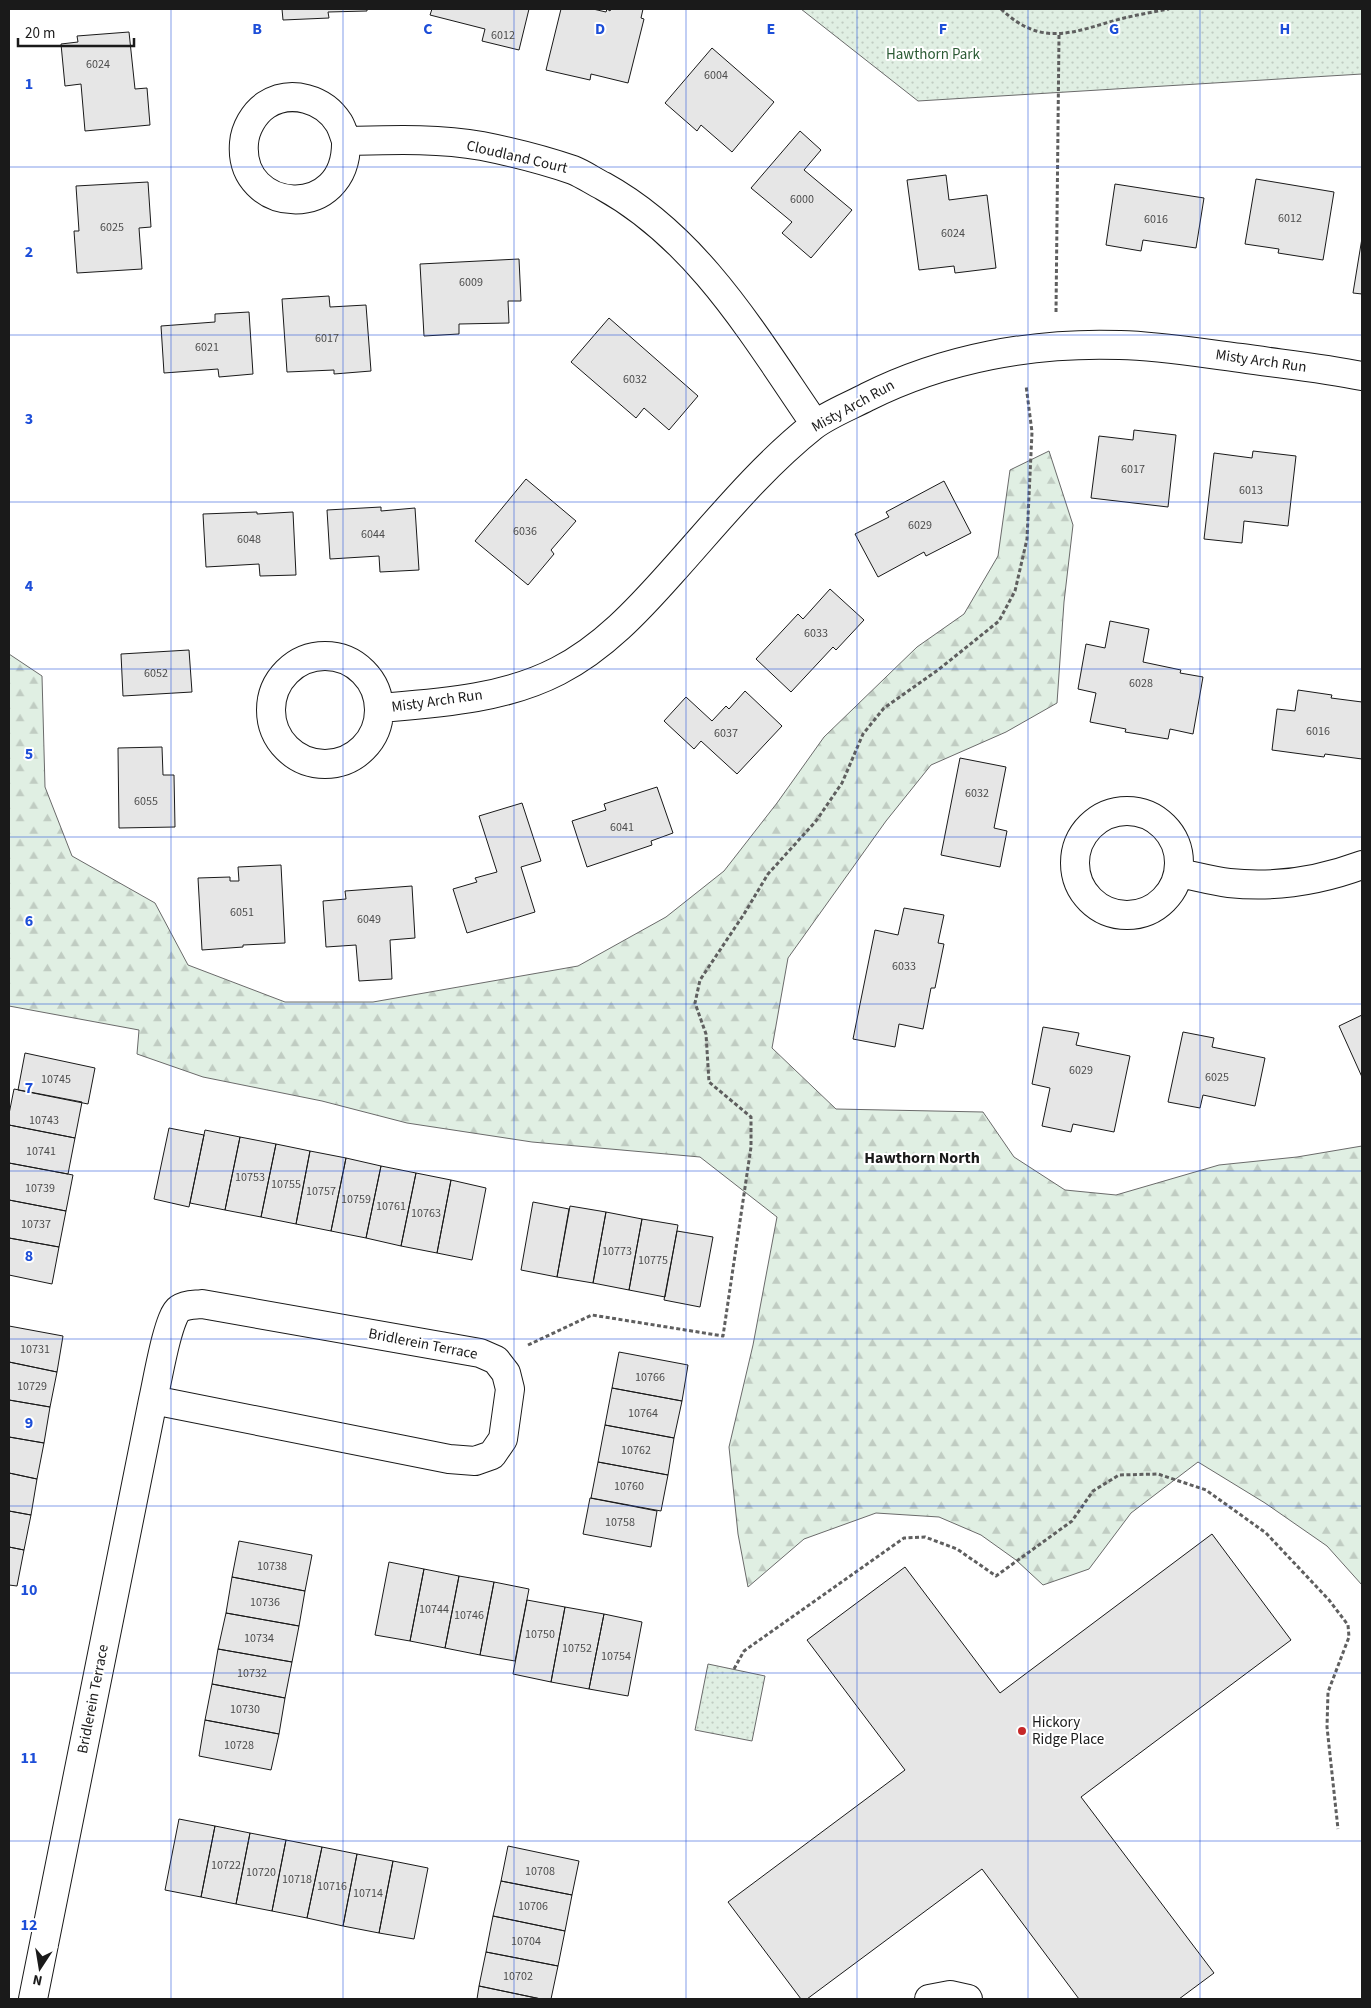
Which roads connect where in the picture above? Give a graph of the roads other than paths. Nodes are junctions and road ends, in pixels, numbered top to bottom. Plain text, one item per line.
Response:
1 (346, 141) dead end
2 (1362, 376) edge
3 (815, 424) junction
4 (380, 708) dead end
5 (1362, 865) edge
6 (1179, 873) dead end
7 (153, 1400) junction
8 (33, 1999) edge
9 (929, 1999) edge
10 (968, 1999) edge

1 - 3 street, Cloudland Court
2 - 3 street, Misty Arch Run
3 - 4 street, Misty Arch Run
5 - 6 street
7 - 7 street, Bridlerein Terrace
7 - 8 street, Bridlerein Terrace
9 - 10 street

